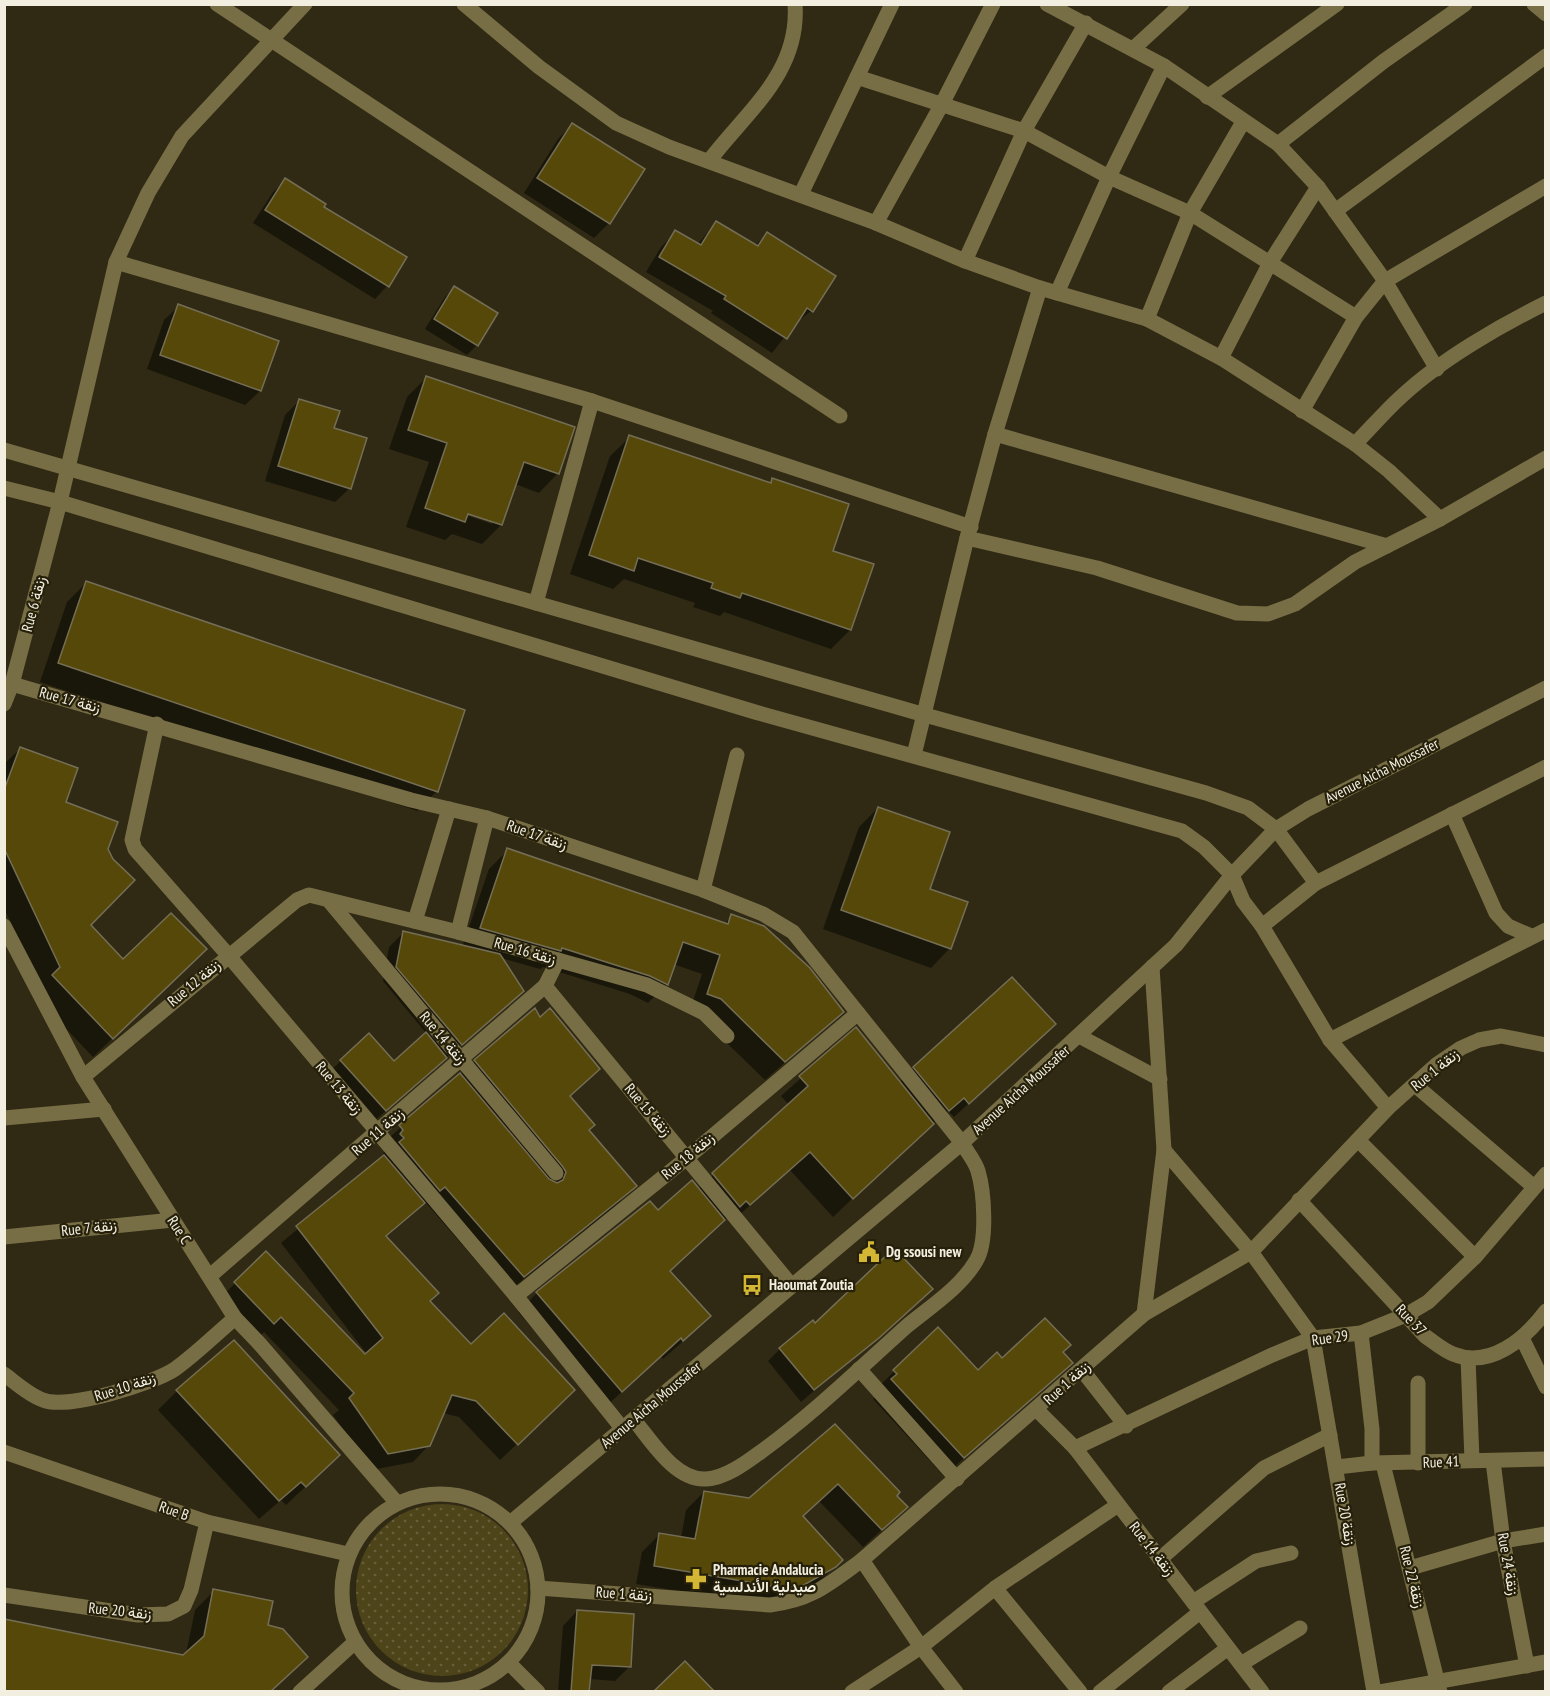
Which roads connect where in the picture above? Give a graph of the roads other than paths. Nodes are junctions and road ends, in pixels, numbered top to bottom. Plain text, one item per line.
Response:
1 (217, 4) edge
2 (305, 4) edge
3 (464, 4) edge
4 (795, 4) edge
5 (892, 4) edge
6 (993, 4) edge
7 (1047, 4) edge
8 (1182, 4) edge
9 (1336, 4) edge
10 (1465, 4) edge
11 (1534, 4) edge
12 (1545, 14) edge
13 (1086, 23) junction
14 (270, 40) junction
15 (1134, 48) junction
16 (1545, 56) edge
17 (1164, 66) junction
18 (856, 77) junction
19 (1207, 97) junction
20 (942, 104) junction
21 (1243, 122) junction
22 (1024, 131) junction
23 (1278, 144) junction
24 (709, 161) junction
25 (1108, 177) junction
26 (1545, 186) edge
27 (1318, 187) junction
28 (801, 194) junction
29 (1335, 211) junction
30 (1190, 213) junction
31 (876, 223) junction
32 (965, 261) junction
33 (1271, 261) junction
34 (116, 262) junction
35 (1385, 280) junction
36 (1040, 288) junction
37 (1057, 293) junction
38 (1545, 303) edge
39 (1356, 317) junction
40 (1147, 319) junction
41 (1221, 358) junction
42 (1437, 369) junction
43 (592, 401) junction
44 (1302, 411) junction
45 (840, 416) dead end
46 (995, 434) junction
47 (1355, 444) junction
48 (4, 450) edge
49 (1545, 458) edge
50 (68, 469) junction
51 (4, 488) edge
52 (60, 502) junction
53 (1440, 519) junction
54 (969, 533) junction
55 (1386, 546) junction
56 (536, 603) junction
57 (12, 684) junction
58 (1545, 688) edge
59 (4, 704) edge
60 (925, 715) junction
61 (157, 724) junction
62 (737, 755) dead end
63 (914, 755) junction
64 (1545, 767) edge
65 (449, 809) junction
66 (1452, 814) junction
67 (487, 818) junction
68 (1276, 829) junction
69 (1232, 875) junction
70 (1316, 883) junction
71 (703, 890) junction
72 (309, 895) joint
73 (330, 902) junction
74 (415, 921) junction
75 (4, 926) edge
76 (1262, 926) junction
77 (1545, 930) edge
78 (458, 932) junction
79 (1531, 936) junction
80 (228, 955) junction
81 (558, 960) junction
82 (1152, 967) junction
83 (545, 986) junction
84 (858, 1013) junction
85 (727, 1036) dead end
86 (1079, 1036) junction
87 (1330, 1040) junction
88 (1545, 1045) edge
89 (460, 1059) junction
90 (83, 1077) junction
91 (1160, 1078) junction
92 (1415, 1085) junction
93 (1388, 1108) junction
94 (104, 1110) junction
95 (4, 1118) edge
96 (377, 1134) junction
97 (1358, 1140) junction
98 (962, 1143) junction
99 (1164, 1150) junction
100 (688, 1157) junction
101 (556, 1173) dead end
102 (1545, 1174) edge
103 (1534, 1187) junction
104 (1299, 1200) junction
105 (172, 1220) junction
106 (4, 1237) edge
107 (1251, 1252) junction
108 (1475, 1257) junction
109 (210, 1276) junction
110 (791, 1286) junction
111 (516, 1296) junction
112 (1545, 1311) edge
113 (1144, 1314) junction
114 (1406, 1315) junction
115 (235, 1318) junction
116 (1361, 1333) junction
117 (1313, 1338) junction
118 (1522, 1338) junction
119 (1468, 1358) junction
120 (859, 1369) junction
121 (1082, 1370) junction
122 (4, 1374) edge
123 (1418, 1383) dead end
124 (1545, 1387) edge
125 (1037, 1410) junction
126 (628, 1424) junction
127 (1126, 1426) junction
128 (1330, 1435) junction
129 (1075, 1448) junction
130 (4, 1452) edge
131 (1545, 1459) edge
132 (1472, 1460) junction
133 (1493, 1461) junction
134 (1418, 1462) junction
135 (1378, 1463) junction
136 (1337, 1467) junction
137 (957, 1479) junction
138 (397, 1503) junction
139 (1118, 1505) junction
140 (207, 1522) junction
141 (510, 1523) junction
142 (1545, 1534) edge
143 (1503, 1541) junction
144 (1291, 1553) dead end
145 (348, 1554) junction
146 (1160, 1559) junction
147 (862, 1560) junction
148 (1410, 1568) junction
149 (538, 1588) junction
150 (995, 1588) junction
151 (4, 1595) edge
152 (1197, 1607) junction
153 (1300, 1628) dead end
154 (355, 1642) junction
155 (921, 1647) junction
156 (1228, 1648) junction
157 (1545, 1662) edge
158 (509, 1663) junction
159 (1241, 1664) junction
160 (1527, 1666) junction
161 (875, 1686) edge
162 (1439, 1687) edge
163 (300, 1692) edge
164 (538, 1692) edge
165 (852, 1692) edge
166 (956, 1692) edge
167 (1080, 1692) edge
168 (1100, 1692) edge
169 (1169, 1692) edge
170 (1262, 1692) edge
171 (1374, 1692) edge
172 (1380, 1692) edge

1 - 14 street
2 - 14 street, Rue 6 زنقة
3 - 24 street
4 - 24 street
5 - 18 street
6 - 20 street
7 - 13 street
8 - 15 street
9 - 19 street
10 - 23 street
11 - 12 street
13 - 15 street
13 - 22 street
14 - 34 street, Rue 6 زنقة
14 - 45 street
15 - 17 street
16 - 29 street
17 - 19 street
17 - 25 street
18 - 20 street
18 - 28 street
19 - 21 street
20 - 22 street
20 - 31 street
21 - 23 street
21 - 30 street
22 - 25 street
22 - 32 street
23 - 27 street
24 - 28 street
25 - 30 street
25 - 37 street
26 - 35 street
27 - 29 street
27 - 33 street
28 - 31 street
29 - 35 street
30 - 33 street
30 - 40 street
31 - 32 street
32 - 36 street
33 - 39 street
33 - 41 street
34 - 43 street
34 - 50 street, Rue 6 زنقة
35 - 39 street
35 - 42 street
36 - 37 street
36 - 46 street
37 - 40 street
38 - 42 street
39 - 44 street
40 - 41 street
41 - 44 street
42 - 47 street
43 - 54 street
43 - 56 street
44 - 47 street
46 - 54 street
46 - 55 street
47 - 53 street
48 - 50 street
49 - 53 street
50 - 52 street, Rue 6 زنقة
50 - 56 street
51 - 52 street
52 - 57 street, Rue 6 زنقة
52 - 63 street
53 - 55 street
54 - 55 street
54 - 60 street
56 - 60 street
57 - 59 street, Rue 6 زنقة
57 - 61 street, Rue 17 زنقة
58 - 68 street, Avenue Aicha Moussafer
60 - 63 street
60 - 68 street
61 - 65 street, Rue 17 زنقة
61 - 80 street, Rue 13 زنقة
62 - 71 street
63 - 69 street
64 - 66 street
65 - 67 street, Rue 17 زنقة
65 - 74 street
66 - 70 street
66 - 79 street
67 - 71 street, Rue 17 زنقة
67 - 78 street
68 - 69 street, Avenue Aicha Moussafer
68 - 70 street
69 - 76 street
69 - 82 street, Avenue Aicha Moussafer
70 - 76 street
71 - 84 street, Rue 17 زنقة
72 - 73 street, Rue 16 زنقة
72 - 80 street, Rue 12 زنقة
73 - 74 street, Rue 16 زنقة
73 - 89 street, Rue 14 زنقة
74 - 78 street, Rue 16 زنقة
75 - 90 street, Rue C
76 - 87 street
77 - 79 street
78 - 81 street, Rue 16 زنقة
79 - 87 street
80 - 90 street, Rue 12 زنقة
80 - 96 street, Rue 13 زنقة
81 - 83 street
81 - 85 street, Rue 16 زنقة
82 - 86 street, Avenue Aicha Moussafer
82 - 91 street
83 - 89 street, Rue 11 زنقة
83 - 100 street, Rue 15 زنقة
84 - 98 street, Rue 17 زنقة
84 - 100 street, Rue 18 زنقة
86 - 91 street
86 - 98 street, Avenue Aicha Moussafer
87 - 93 street
88 - 92 street, Rue 1 زنقة
89 - 96 street, Rue 11 زنقة
89 - 101 street, Rue 14 زنقة
90 - 94 street, Rue C
91 - 99 street
92 - 93 street, Rue 1 زنقة
92 - 103 street
93 - 97 street, Rue 1 زنقة
94 - 95 street
94 - 105 street, Rue C
96 - 109 street, Rue 11 زنقة
96 - 111 street, Rue 13 زنقة
97 - 104 street, Rue 1 زنقة
97 - 108 street
98 - 110 street, Avenue Aicha Moussafer
98 - 120 street, Rue 17 زنقة
99 - 107 street
99 - 113 street
100 - 110 street, Rue 15 زنقة
100 - 111 street, Rue 18 زنقة
102 - 103 street, Rue 29
103 - 108 street, Rue 29
104 - 107 street, Rue 1 زنقة
104 - 114 street, Rue 37
105 - 106 street, Rue 7 زنقة
105 - 109 street, Rue C
107 - 113 street, Rue 1 زنقة
107 - 117 street
108 - 114 street, Rue 29
109 - 115 street, Rue C
110 - 126 street, Avenue Aicha Moussafer
111 - 126 street, Rue 13 زنقة
112 - 118 street
113 - 121 street, Rue 1 زنقة
114 - 116 street, Rue 29
114 - 119 street, Rue 37
115 - 122 street, Rue 10 زنقة
115 - 138 street, Rue C
116 - 117 street, Rue 29
116 - 135 street, Rue 22 زنقة
117 - 127 street, Rue 29
117 - 128 street, Rue 20 زنقة
118 - 119 street
118 - 124 street
119 - 132 street
120 - 126 street, Rue 13 زنقة
120 - 137 street
121 - 125 street, Rue 1 زنقة
121 - 127 street
123 - 134 street
125 - 129 street, Rue 14 زنقة
125 - 137 street, Rue 1 زنقة
126 - 141 street, Avenue Aicha Moussafer
127 - 129 street, Rue 29
128 - 136 street, Rue 20 زنقة
128 - 146 street
129 - 139 street, Rue 14 زنقة
130 - 140 street, Rue B
131 - 133 street, Rue 41
132 - 133 street, Rue 41
132 - 134 street, Rue 41
133 - 143 street, Rue 24 زنقة
134 - 135 street, Rue 41
135 - 136 street, Rue 41
135 - 148 street, Rue 22 زنقة
136 - 171 street, Rue 20 زنقة
137 - 147 street, Rue 1 زنقة
138 - 141 street
138 - 145 street
139 - 146 street, Rue 14 زنقة
139 - 150 street
140 - 145 street, Rue B
140 - 151 street, Rue 20 زنقة
141 - 149 street
142 - 143 street
143 - 148 street
143 - 160 street, Rue 24 زنقة
144 - 152 street
145 - 154 street
146 - 152 street, Rue 14 زنقة
147 - 149 street, Rue 1 زنقة
147 - 155 street
148 - 162 street, Rue 22 زنقة
149 - 158 street
150 - 155 street
150 - 167 street
152 - 156 street, Rue 14 زنقة
152 - 168 street
153 - 159 street
154 - 158 street
154 - 163 street
155 - 161 street
155 - 166 street
156 - 159 street, Rue 14 زنقة
156 - 169 street
157 - 160 street
158 - 164 street
159 - 170 street, Rue 14 زنقة
160 - 162 street
161 - 165 street
162 - 172 street

